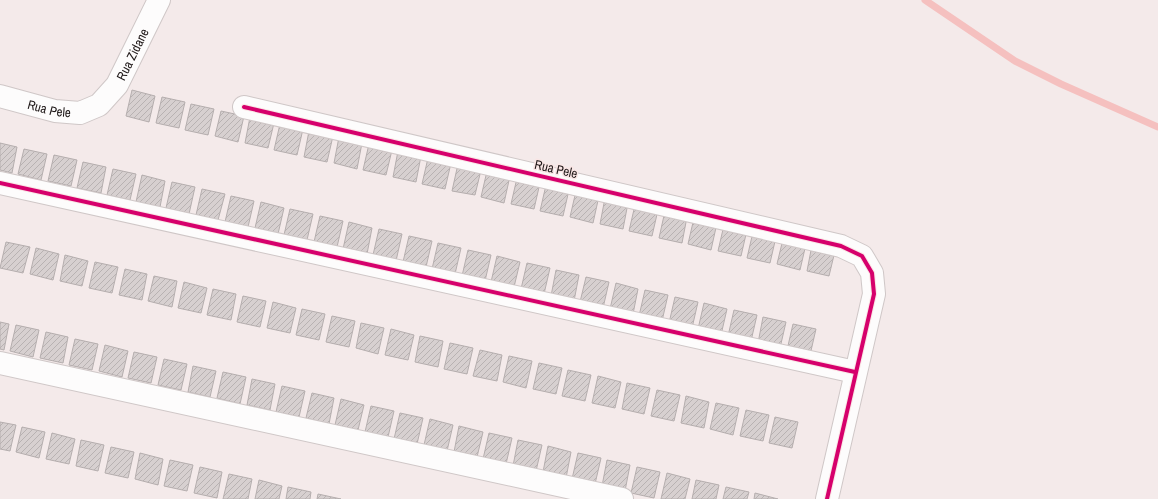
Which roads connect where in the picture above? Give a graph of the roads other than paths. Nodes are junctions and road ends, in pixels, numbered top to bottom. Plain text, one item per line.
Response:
1 (159, 0) edge
2 (0, 96) edge
3 (99, 105) joint
4 (244, 107) dead end
5 (0, 183) edge
6 (0, 363) edge
7 (855, 372) junction
8 (622, 499) edge
9 (827, 499) edge

1 - 3 street, Rua Zidane
2 - 3 street, Rua Pele
4 - 7 street, Rua Pele
5 - 7 street
6 - 8 street
7 - 9 street

